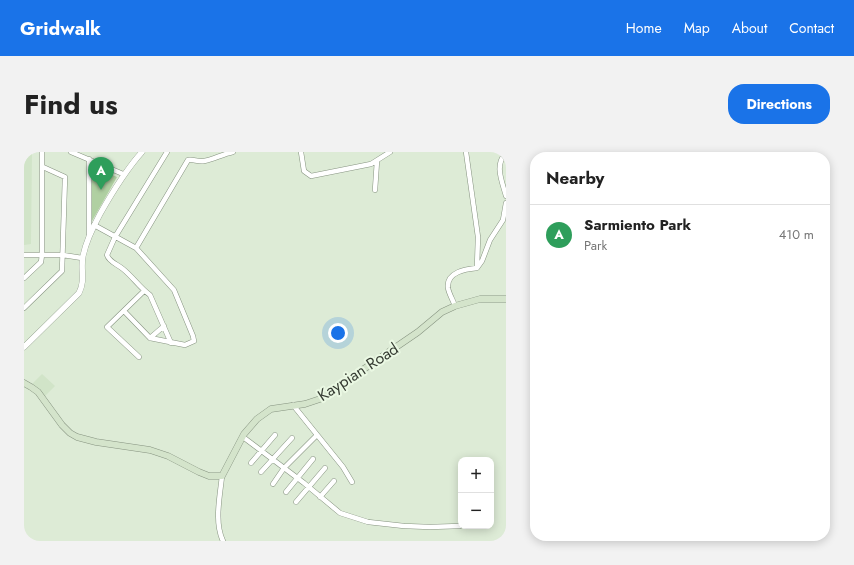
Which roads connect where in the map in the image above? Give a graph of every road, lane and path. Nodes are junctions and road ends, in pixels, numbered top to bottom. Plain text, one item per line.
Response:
1 (42, 152) edge
2 (71, 152) edge
3 (142, 152) edge
4 (167, 152) edge
5 (233, 152) edge
6 (301, 152) edge
7 (390, 152) edge
8 (466, 152) edge
9 (506, 153) edge
10 (89, 159) junction
11 (377, 160) junction
12 (43, 168) junction
13 (123, 174) junction
14 (375, 190) dead end
15 (506, 196) edge
16 (506, 203) edge
17 (94, 225) junction
18 (89, 236) junction
19 (116, 238) junction
20 (136, 248) junction
21 (24, 255) edge
22 (42, 255) junction
23 (63, 255) junction
24 (82, 258) junction
25 (477, 268) junction
26 (24, 278) edge
27 (144, 291) junction
28 (506, 299) edge
29 (455, 306) junction
30 (24, 308) edge
31 (124, 311) junction
32 (164, 326) junction
33 (150, 338) junction
34 (171, 343) junction
35 (24, 347) edge
36 (139, 358) dead end
37 (24, 383) edge
38 (293, 405) junction
39 (275, 435) dead end
40 (317, 435) junction
41 (243, 436) junction
42 (292, 438) dead end
43 (261, 450) junction
44 (272, 458) junction
45 (313, 459) dead end
46 (251, 463) dead end
47 (284, 468) junction
48 (325, 468) dead end
49 (261, 472) dead end
50 (222, 476) junction
51 (297, 477) junction
52 (334, 481) dead end
53 (352, 482) dead end
54 (273, 484) dead end
55 (309, 487) junction
56 (286, 492) dead end
57 (320, 497) junction
58 (296, 502) dead end
59 (458, 526) edge
60 (223, 541) edge

1 - 12 street
2 - 10 street
3 - 13 street
4 - 19 street
5 - 20 street
6 - 11 street
7 - 11 street
8 - 25 street
9 - 15 street
10 - 13 street
10 - 18 street
11 - 14 street
12 - 22 street
12 - 23 street
13 - 17 street
16 - 25 street
17 - 18 street
17 - 19 street
18 - 24 street
19 - 20 street
19 - 27 street
20 - 34 street
21 - 22 street
22 - 23 street
22 - 26 street
23 - 24 street
23 - 30 street
24 - 35 street
25 - 29 street
27 - 31 street
27 - 32 street
28 - 29 main road, Kaypian Road
29 - 38 main road, Kaypian Road
31 - 33 street
31 - 36 street
32 - 33 street
32 - 34 street
33 - 34 street
37 - 50 main road
38 - 40 street
38 - 41 main road, Kaypian Road
39 - 43 street
40 - 47 street
40 - 53 street
41 - 43 street
41 - 50 main road, Kaypian Road
42 - 44 street
43 - 44 street
43 - 46 street
44 - 47 street
44 - 49 street
45 - 51 street
47 - 51 street
47 - 54 street
48 - 55 street
50 - 60 street
51 - 55 street
51 - 56 street
52 - 57 street
55 - 57 street
55 - 58 street
57 - 59 street

